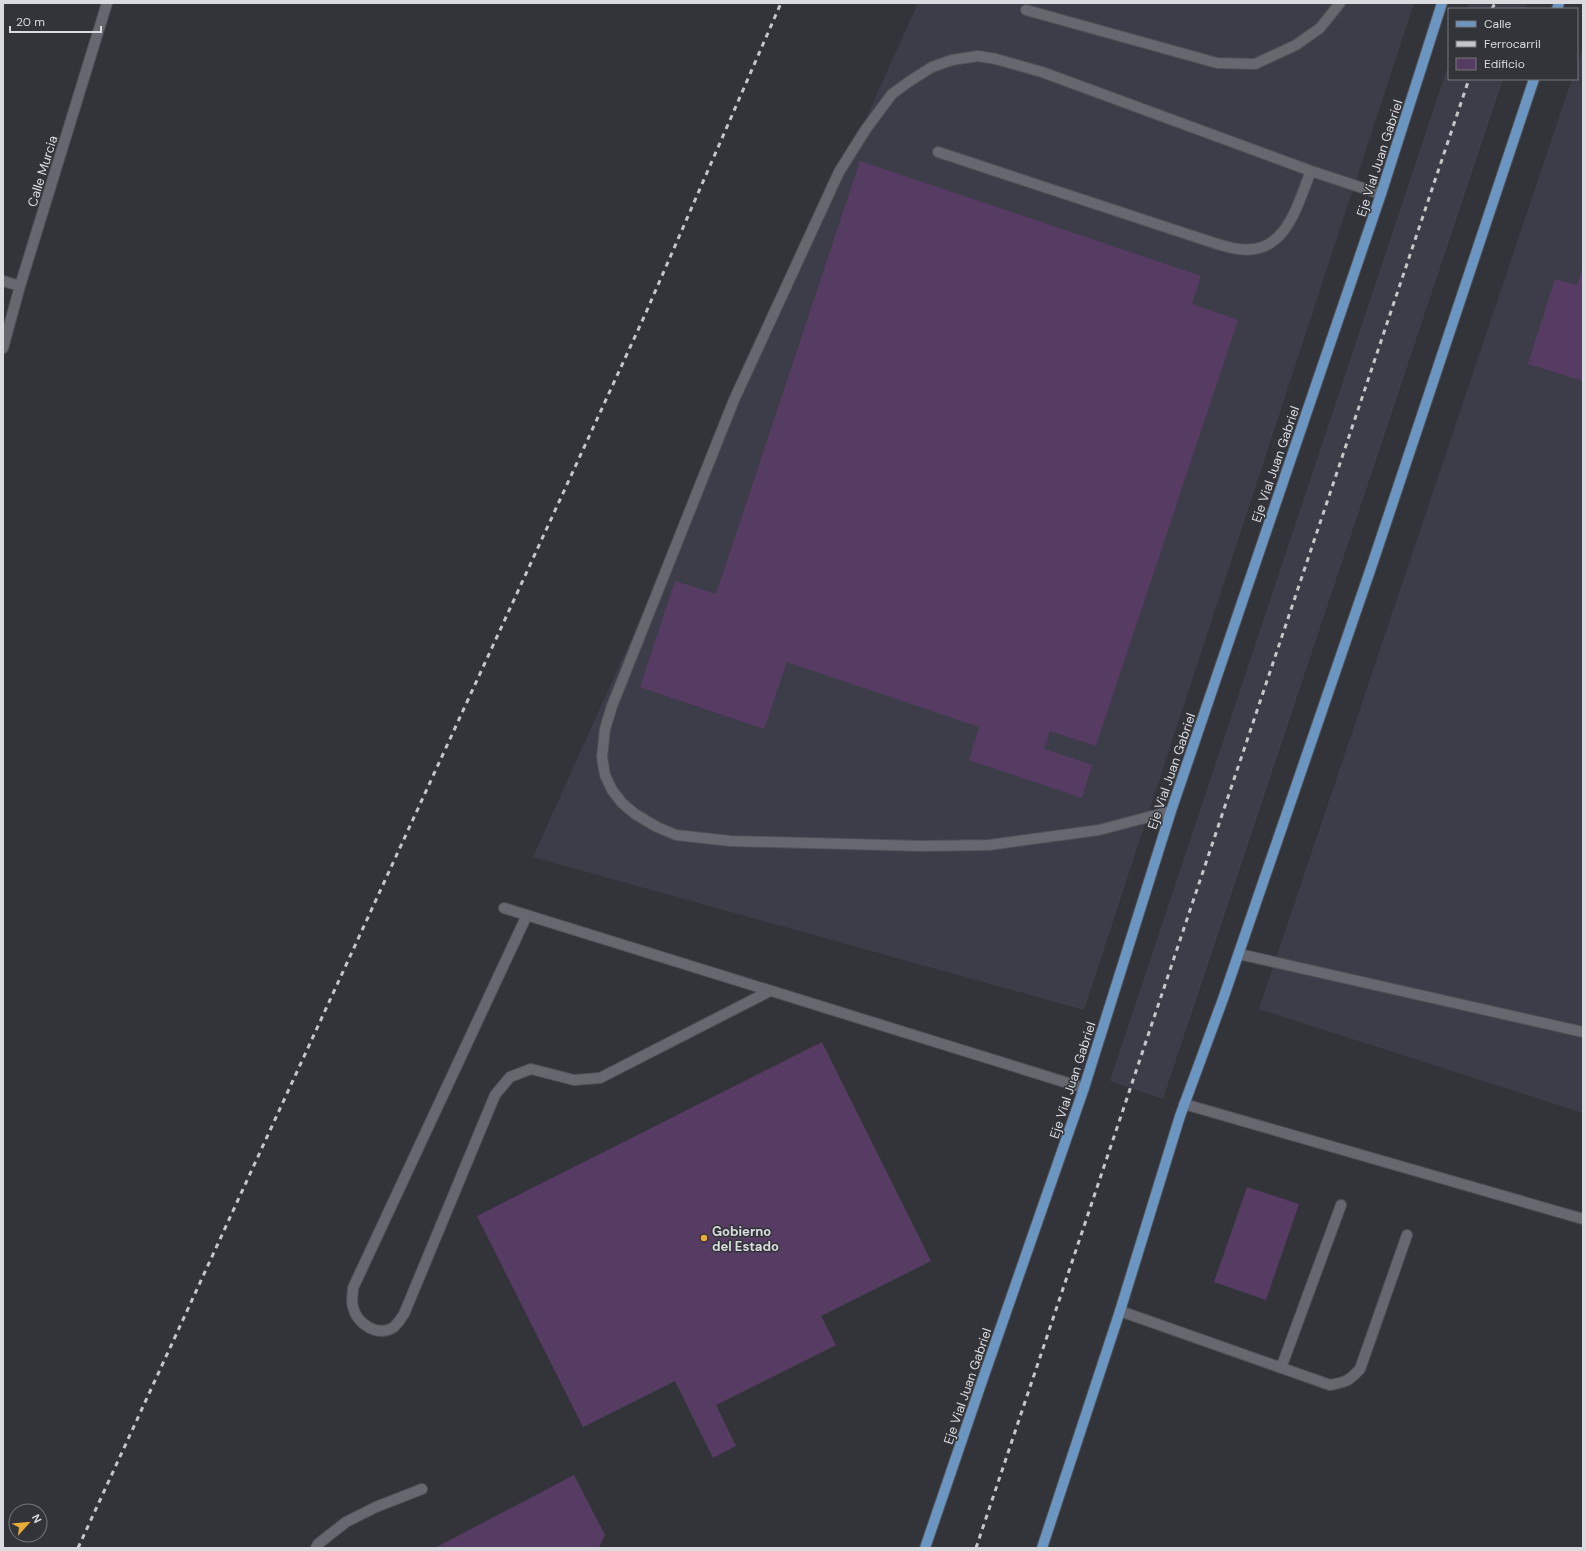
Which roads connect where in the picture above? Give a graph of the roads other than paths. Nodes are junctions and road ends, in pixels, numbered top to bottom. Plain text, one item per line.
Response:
1 (107, 3) edge
2 (1340, 3) edge
3 (1442, 3) edge
4 (1026, 10) dead end
5 (1534, 80) edge
6 (938, 152) dead end
7 (1311, 171) junction
8 (1381, 194) junction
9 (3, 281) edge
10 (20, 286) junction
11 (3, 348) edge
12 (1171, 811) junction
13 (504, 908) dead end
14 (527, 915) junction
15 (1239, 954) junction
16 (770, 991) junction
17 (1583, 1032) edge
18 (1084, 1088) junction
19 (1184, 1104) junction
20 (1341, 1205) dead end
21 (1583, 1219) edge
22 (1407, 1235) dead end
23 (1120, 1311) junction
24 (1281, 1368) junction
25 (422, 1489) dead end
26 (316, 1548) edge
27 (925, 1548) edge
28 (1042, 1548) edge

1 - 10 street, Calle Murcia
2 - 4 street
3 - 8 main road, Eje Vial Juan Gabriel
5 - 15 main road
6 - 7 street
7 - 8 street
7 - 12 street
8 - 12 main road, Eje Vial Juan Gabriel
9 - 10 street
10 - 11 street, Calle Murcia
12 - 18 main road, Eje Vial Juan Gabriel
13 - 14 street
14 - 16 street
14 - 16 street
15 - 17 street
15 - 19 main road
16 - 18 street
18 - 27 main road, Eje Vial Juan Gabriel
19 - 21 street
19 - 23 main road
20 - 24 street
22 - 24 street
23 - 24 street
23 - 28 main road
25 - 26 street

